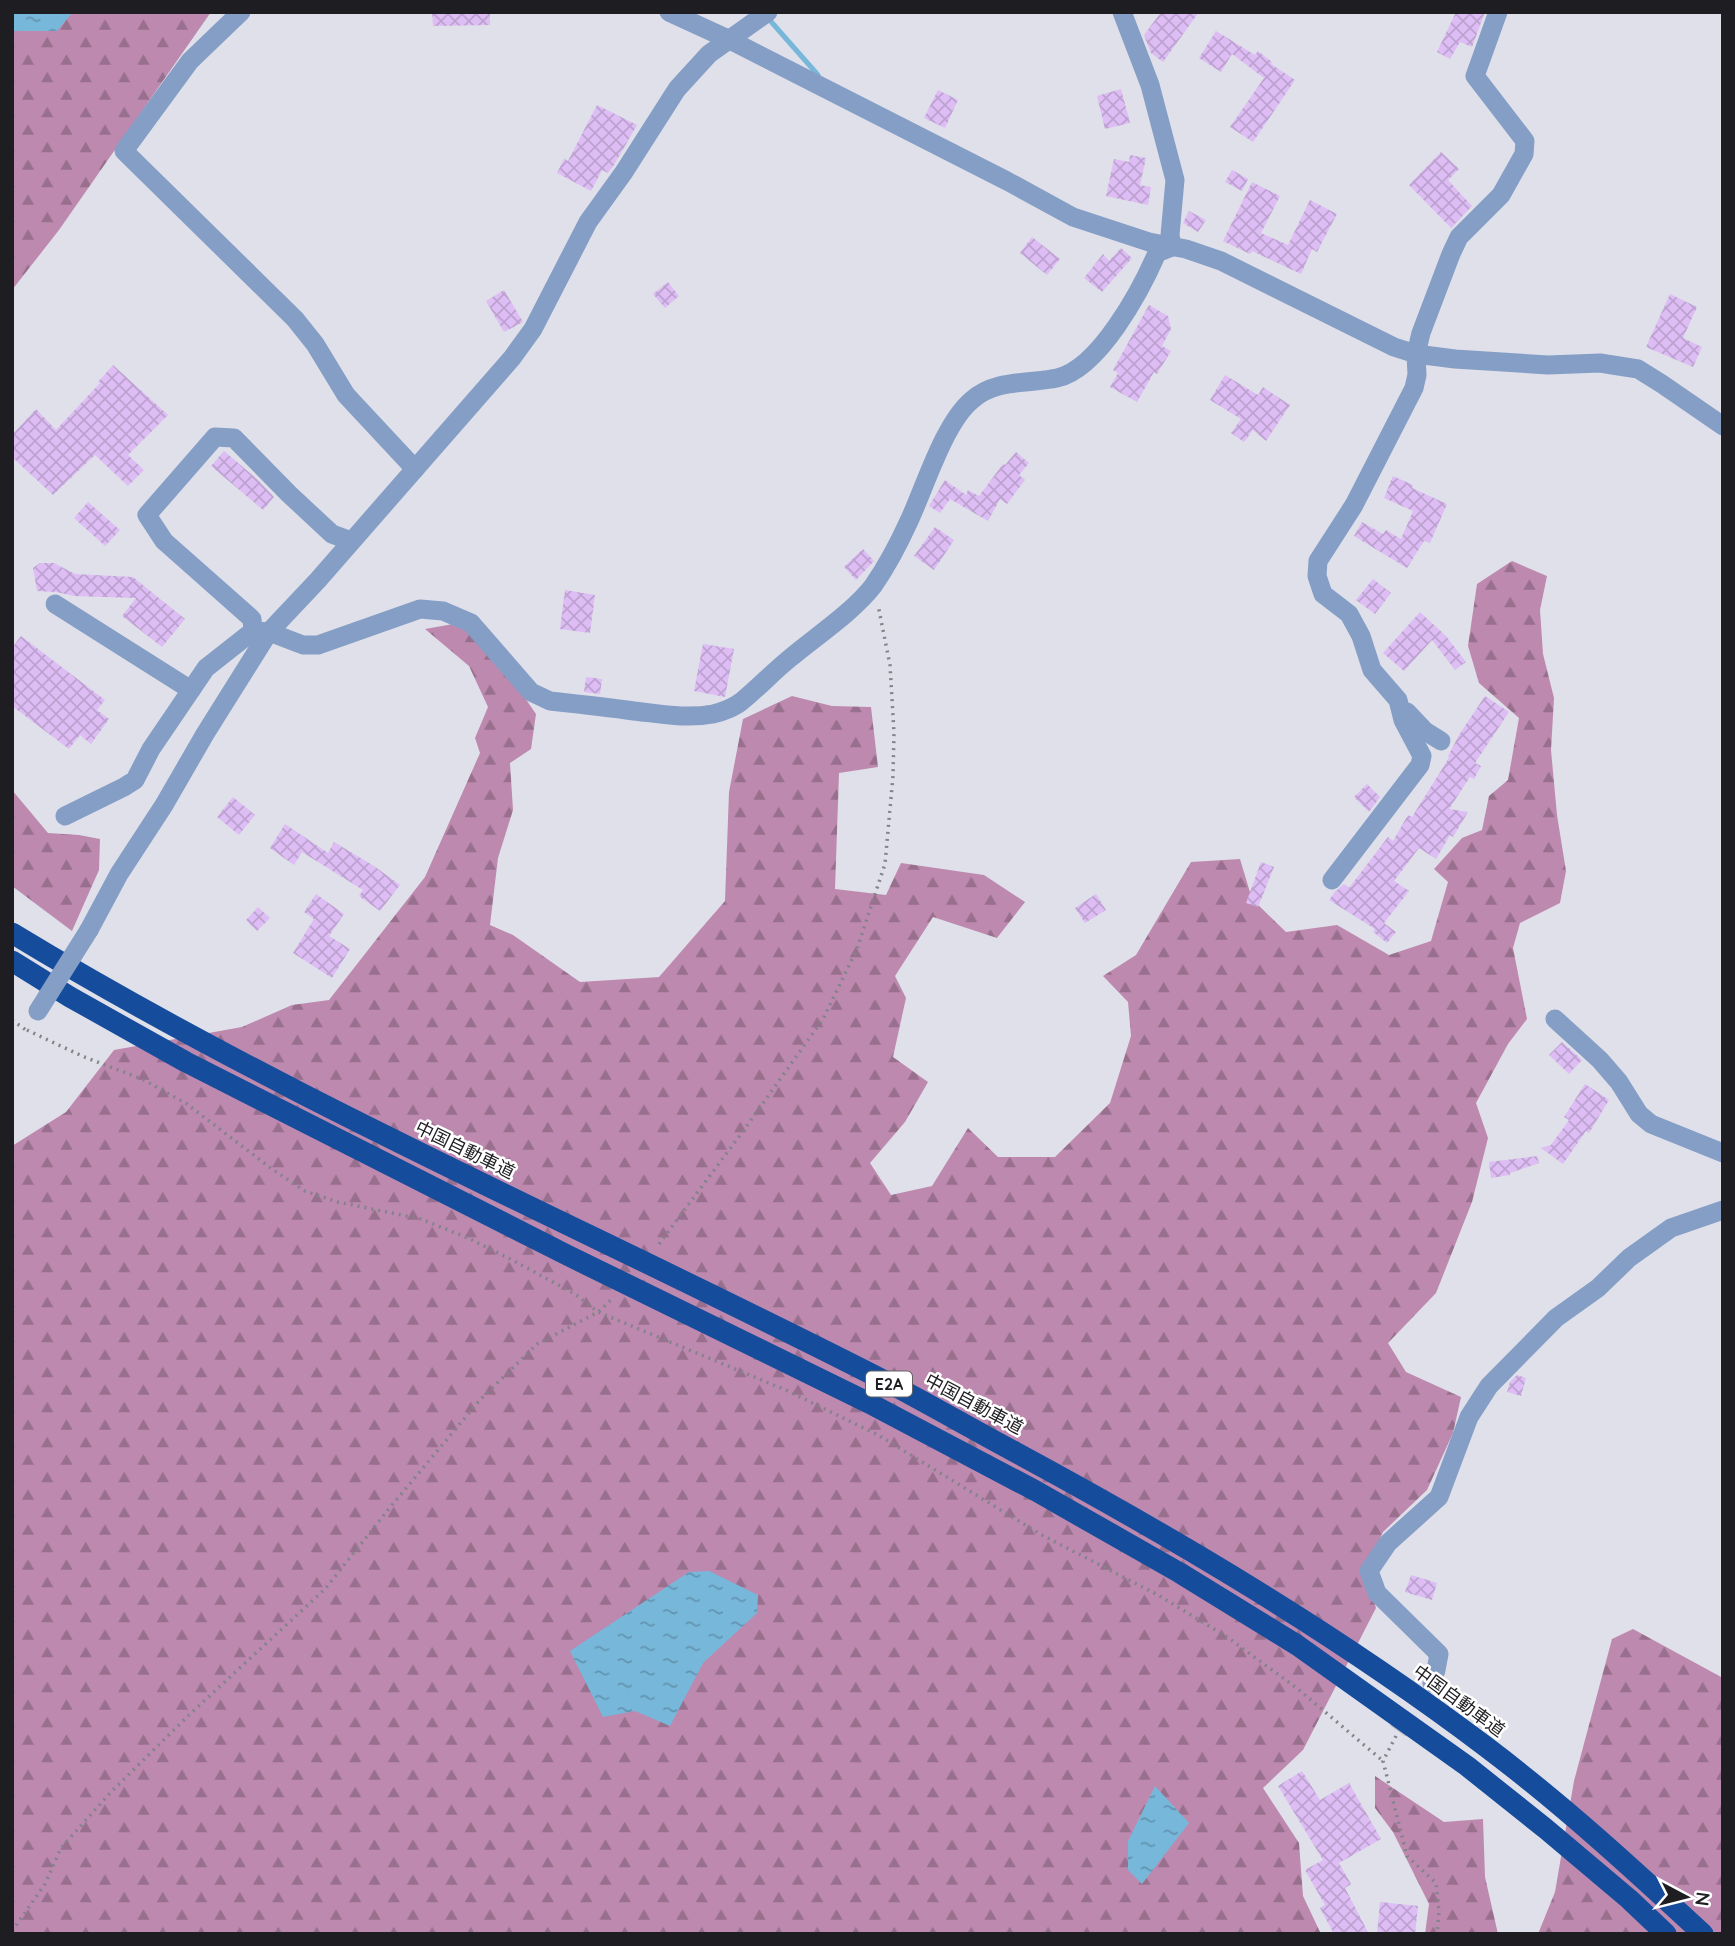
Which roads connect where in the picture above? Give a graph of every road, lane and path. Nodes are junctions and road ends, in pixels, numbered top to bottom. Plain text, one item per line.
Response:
1 (241, 12) edge
2 (669, 12) edge
3 (768, 12) edge
4 (1122, 12) edge
5 (1498, 12) edge
6 (730, 40) junction
7 (1172, 247) junction
8 (1416, 354) junction
9 (1723, 426) edge
10 (415, 469) junction
11 (351, 541) junction
12 (872, 587) junction
13 (55, 604) dead end
14 (261, 631) junction
15 (191, 690) junction
16 (1398, 700) junction
17 (1441, 741) dead end
18 (65, 816) dead end
19 (1332, 880) dead end
20 (12, 933) edge
21 (12, 961) edge
22 (38, 1011) dead end
23 (1555, 1019) dead end
24 (27, 1030) dead end
25 (1723, 1153) edge
26 (1723, 1210) edge
27 (659, 1244) dead end
28 (615, 1295) dead end
29 (598, 1312) junction
30 (1432, 1683) tunnel mouth
31 (1398, 1731) tunnel mouth
32 (1383, 1761) junction
33 (12, 1931) edge
34 (1437, 1934) edge
35 (1666, 1934) edge
36 (1703, 1934) edge

1 - 10 street
2 - 6 street
3 - 6 street
4 - 7 street
5 - 8 street
6 - 7 street
6 - 10 street
7 - 8 street
7 - 12 street
8 - 9 street
8 - 16 street
10 - 11 street
11 - 14 street
11 - 14 street
12 - 14 street
12 - 27 path
13 - 15 street
14 - 15 street
14 - 22 street, bridge
15 - 18 street
16 - 17 street
16 - 19 street
20 - 36 highway, 中国自動車道 / E2A
21 - 35 highway, E2A
23 - 25 street
24 - 29 path
26 - 30 street
28 - 29 path
29 - 32 path
29 - 33 path
31 - 32 path
32 - 34 path

